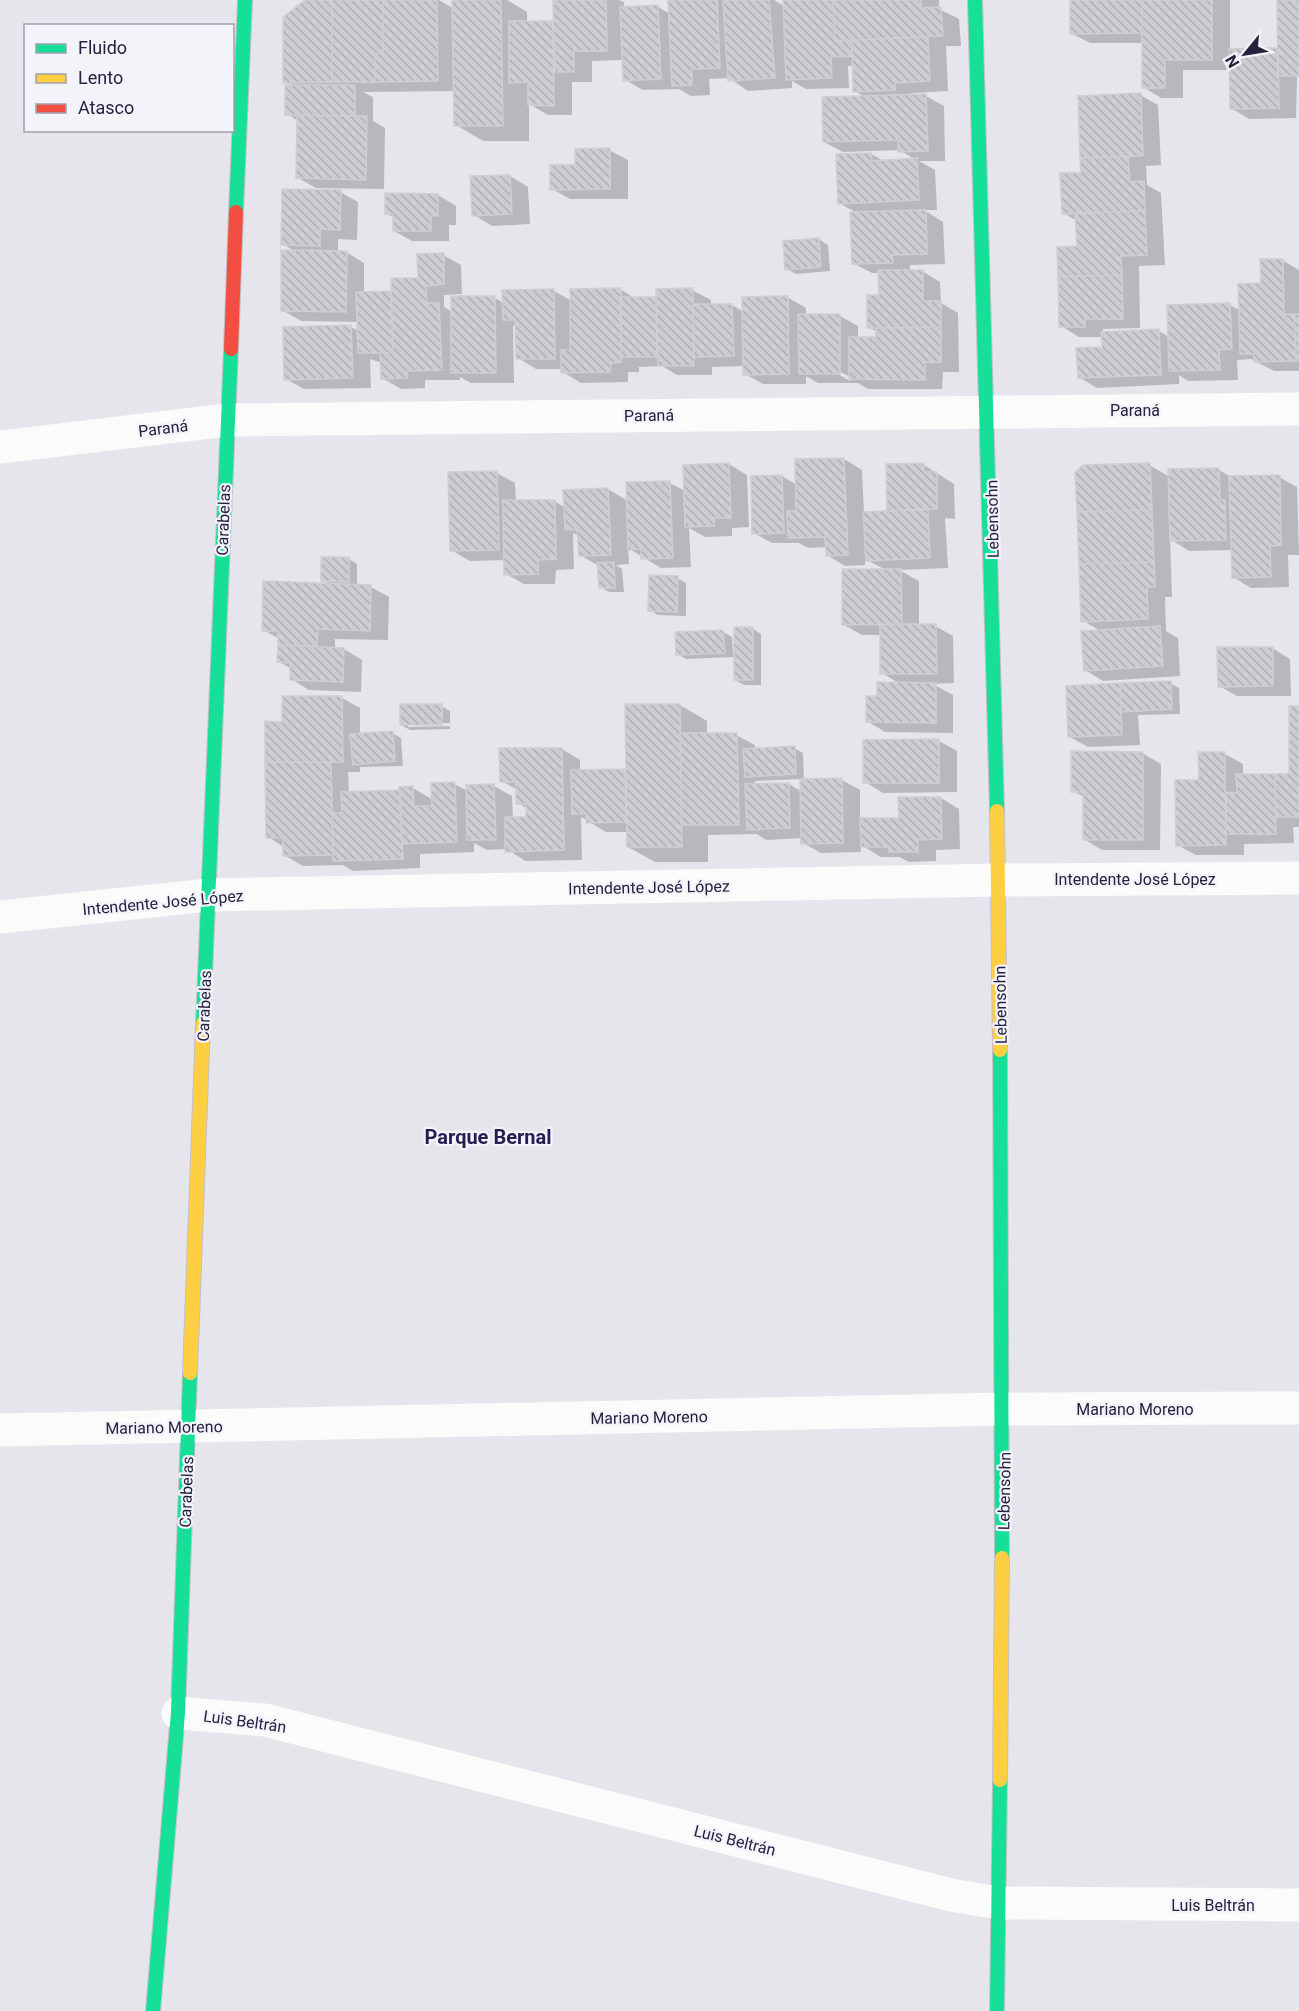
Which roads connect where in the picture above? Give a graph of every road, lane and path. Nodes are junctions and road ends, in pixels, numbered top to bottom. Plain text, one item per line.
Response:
1 (245, 0) edge
2 (975, 0) edge
3 (1299, 409) edge
4 (990, 411) junction
5 (226, 420) junction
6 (0, 447) edge
7 (1299, 878) edge
8 (999, 880) junction
9 (208, 895) junction
10 (0, 917) edge
11 (1299, 1408) edge
12 (1005, 1409) junction
13 (188, 1427) junction
14 (0, 1430) edge
15 (178, 1713) junction
16 (999, 1903) junction
17 (1299, 1905) edge
18 (153, 2011) edge
19 (997, 2011) edge

1 - 5 street, Carabelas
2 - 4 street, Lebensohn
3 - 4 street, Paraná
4 - 5 street, Paraná
4 - 8 street, Lebensohn
5 - 6 street, Paraná
5 - 9 street, Carabelas
7 - 8 street, Intendente José López
8 - 9 street, Intendente José López
8 - 12 street, Lebensohn
9 - 10 street, Intendente José López
9 - 13 street, Carabelas
11 - 12 street, Mariano Moreno
12 - 13 street, Mariano Moreno
12 - 16 street, Lebensohn
13 - 14 street, Mariano Moreno
13 - 15 street, Carabelas
15 - 16 street, Luis Beltrán
15 - 18 street, Carabelas
16 - 17 street, Luis Beltrán
16 - 19 street, Lebensohn

